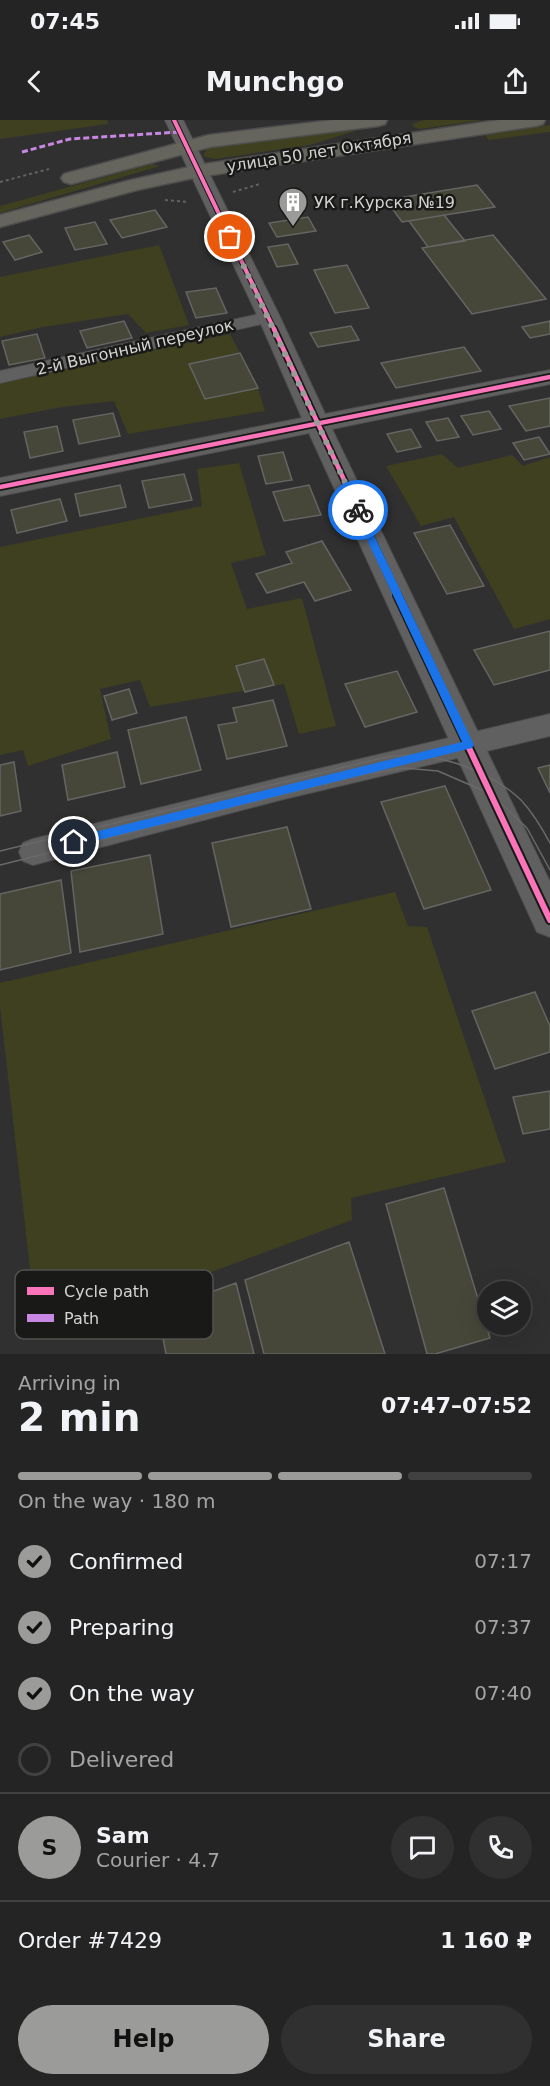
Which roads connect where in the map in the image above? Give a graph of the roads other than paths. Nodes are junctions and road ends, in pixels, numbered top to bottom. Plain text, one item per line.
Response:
1 (174, 120) edge
2 (378, 120) edge
3 (388, 120) edge
4 (536, 120) edge
5 (350, 123) junction
6 (405, 138) junction
7 (360, 145) junction
8 (185, 146) junction
9 (198, 171) junction
10 (54, 183) dead end
11 (0, 221) edge
12 (269, 317) junction
13 (0, 377) edge
14 (550, 377) edge
15 (317, 424) junction
16 (0, 487) edge
17 (550, 725) edge
18 (469, 745) junction
19 (33, 852) dead end
20 (550, 920) edge

1 - 8 street
2 - 5 main road, улица 50 лет Октября
3 - 6 main road
4 - 6 main road, улица 50 лет Октября
5 - 7 main road
5 - 8 main road, улица 50 лет Октября
6 - 7 main road, улица 50 лет Октября
7 - 9 main road, улица 50 лет Октября
8 - 9 street
8 - 10 main road, улица 50 лет Октября
9 - 11 main road, улица 50 лет Октября
9 - 12 street
12 - 13 street, 2-й Выгонный переулок
12 - 15 street
14 - 15 street
15 - 16 street
15 - 18 street
17 - 18 street
18 - 19 street
18 - 20 street

